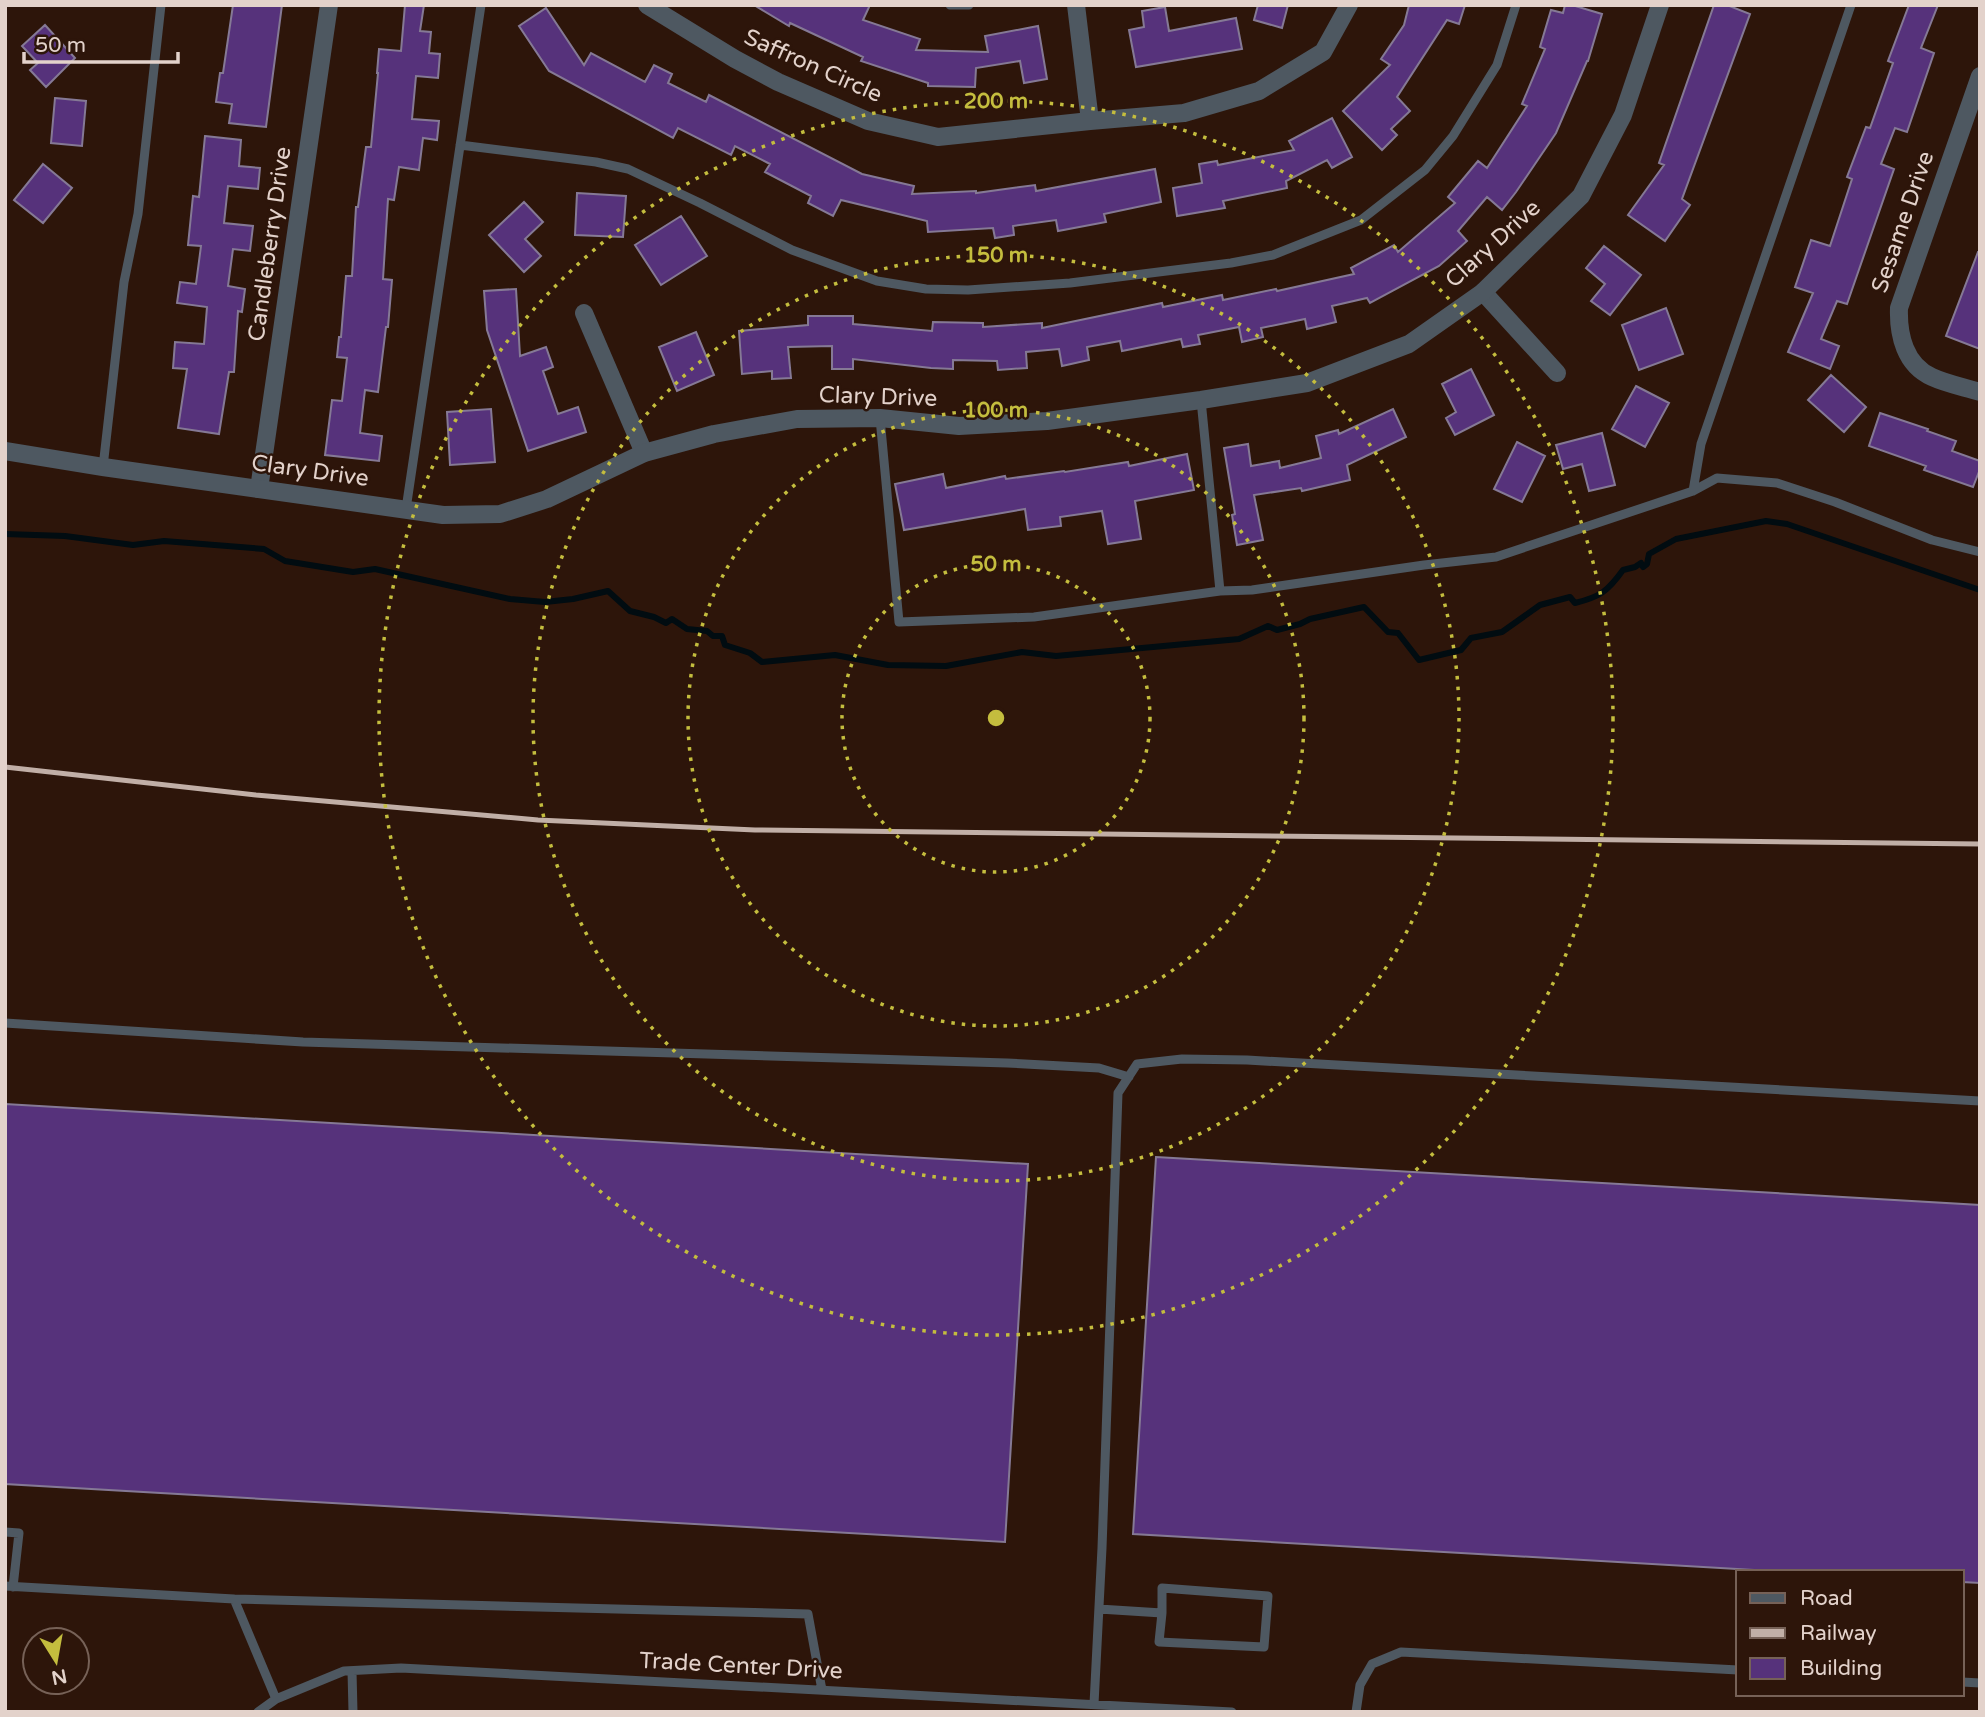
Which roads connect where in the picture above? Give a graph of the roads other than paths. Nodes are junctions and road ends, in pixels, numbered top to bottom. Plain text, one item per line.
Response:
1 (161, 5) edge
2 (329, 5) edge
3 (481, 5) edge
4 (647, 5) edge
5 (950, 5) edge
6 (969, 5) edge
7 (1076, 5) edge
8 (1349, 5) edge
9 (1517, 5) edge
10 (1660, 5) edge
11 (1851, 5) edge
12 (1980, 76) edge
13 (1977, 96) edge
14 (1090, 121) junction
15 (460, 145) junction
16 (1483, 292) junction
17 (584, 313) dead end
18 (1557, 373) dead end
19 (1980, 392) edge
20 (1201, 400) junction
21 (880, 418) junction
22 (5, 451) edge
23 (644, 453) junction
24 (103, 467) junction
25 (259, 489) junction
26 (1693, 491) junction
27 (406, 509) junction
28 (1980, 552) edge
29 (1220, 591) junction
30 (5, 1023) edge
31 (1129, 1077) junction
32 (1980, 1101) edge
33 (5, 1532) edge
34 (9, 1586) edge
35 (234, 1599) junction
36 (1099, 1609) junction
37 (1162, 1613) junction
38 (1736, 1670) edge
39 (352, 1671) junction
40 (822, 1690) junction
41 (276, 1699) junction
42 (1094, 1704) junction
43 (258, 1712) edge
44 (353, 1712) edge
45 (1232, 1712) edge
46 (1356, 1712) edge

1 - 24 lane
2 - 25 street, Candleberry Drive
3 - 15 lane
4 - 14 street, Saffron Circle
5 - 6 lane
7 - 14 street
8 - 14 street, Saffron Circle
9 - 15 lane
10 - 16 street, Clary Drive
11 - 26 lane
12 - 13 street, Sesame Drive
13 - 19 street, Sesame Drive
15 - 27 lane
16 - 18 street
16 - 20 street, Clary Drive
17 - 23 street
20 - 21 street, Clary Drive
20 - 29 lane
21 - 23 street, Clary Drive
21 - 29 lane
22 - 24 street, Clary Drive
23 - 27 street, Clary Drive
24 - 25 street, Clary Drive
25 - 27 street, Clary Drive
26 - 28 lane
26 - 29 lane
30 - 31 lane
31 - 32 lane
31 - 36 lane
33 - 34 lane
34 - 35 lane
35 - 40 lane
35 - 41 lane
36 - 37 lane
36 - 42 lane
37 - 37 lane
38 - 46 lane
39 - 40 lane, Trade Center Drive
39 - 41 lane, Trade Center Drive
39 - 44 lane
40 - 42 lane, Trade Center Drive
41 - 43 lane, Trade Center Drive
42 - 45 lane, Trade Center Drive

